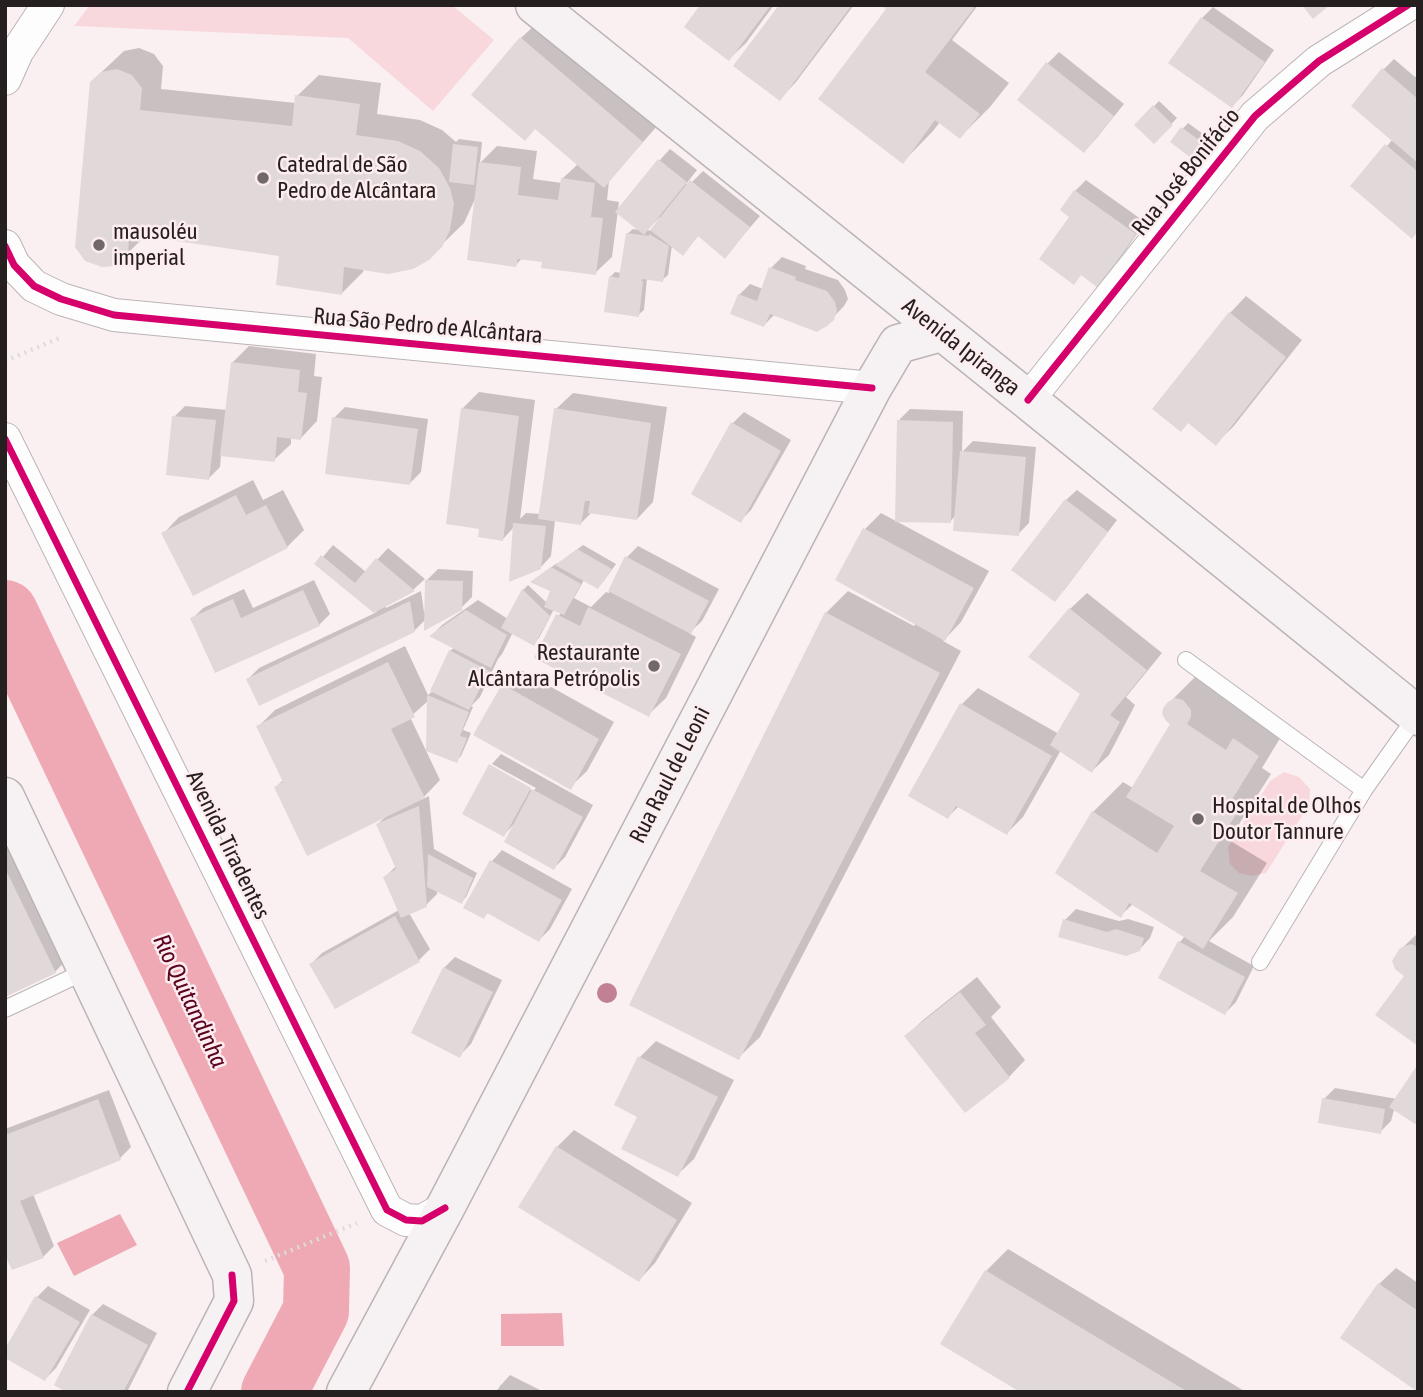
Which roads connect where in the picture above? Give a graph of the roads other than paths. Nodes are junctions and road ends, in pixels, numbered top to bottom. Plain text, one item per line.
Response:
1 (48, 5) edge
2 (535, 5) edge
3 (1408, 5) edge
4 (5, 79) edge
5 (5, 246) edge
6 (890, 291) junction
7 (941, 332) junction
8 (898, 344) junction
9 (872, 388) junction
10 (1028, 400) junction
11 (5, 439) edge
12 (1186, 660) dead end
13 (1417, 715) edge
14 (1364, 790) junction
15 (5, 797) edge
16 (1260, 962) dead end
17 (88, 971) junction
18 (5, 1009) edge
19 (446, 1208) junction
20 (187, 1392) edge
21 (346, 1392) edge

1 - 4 street
2 - 6 main road, Avenida Ipiranga
3 - 10 street, Rua José Bonifácio
5 - 9 street, Rua São Pedro de Alcântara
6 - 7 main road, Avenida Ipiranga
6 - 8 main road
7 - 8 main road
7 - 10 main road, Avenida Ipiranga
8 - 9 main road, Rua Raul de Leoni
9 - 19 main road, Rua Raul de Leoni
10 - 13 main road, Avenida Ipiranga
11 - 19 street, Avenida Tiradentes
12 - 14 lane
13 - 14 lane
14 - 16 lane
15 - 17 main road
17 - 18 lane
17 - 20 main road
19 - 21 main road, Rua Raul de Leoni

